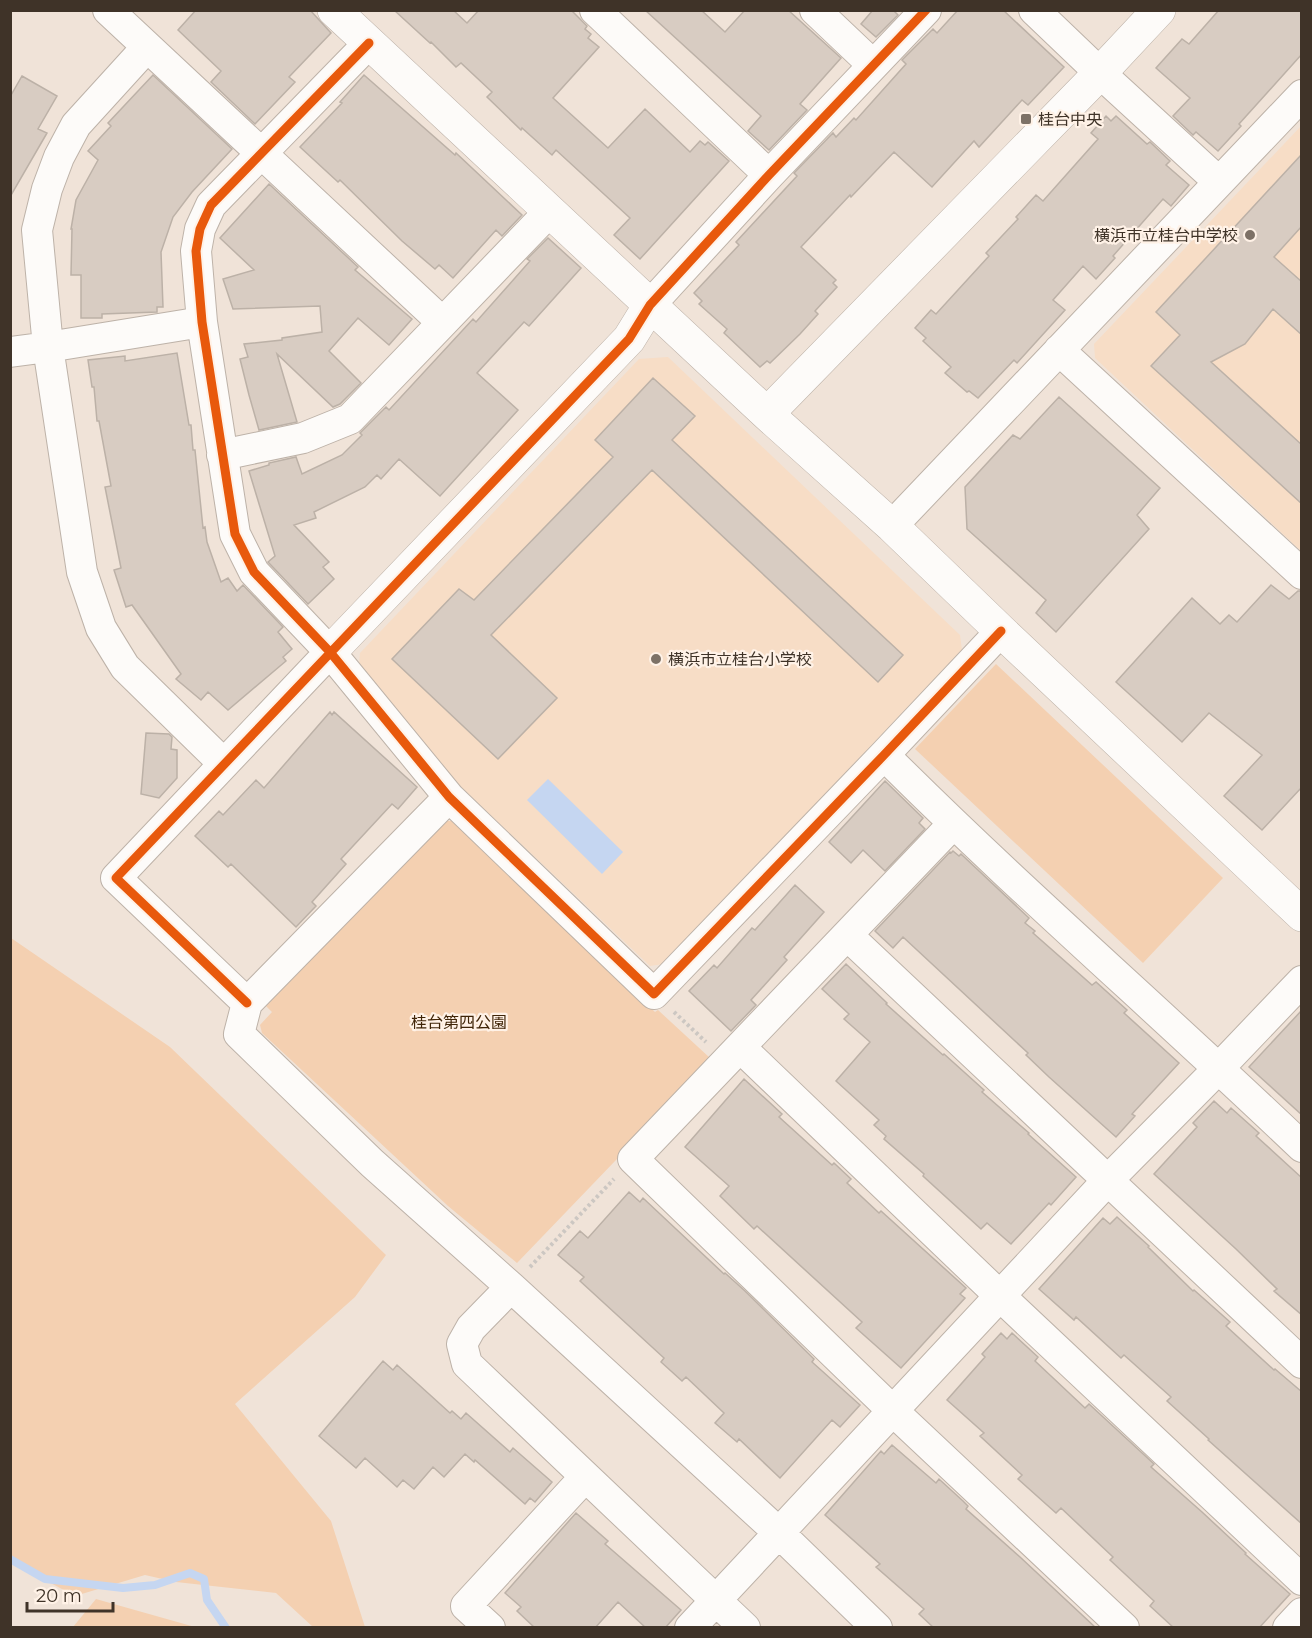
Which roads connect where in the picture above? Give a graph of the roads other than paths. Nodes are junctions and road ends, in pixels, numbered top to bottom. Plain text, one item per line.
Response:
1 (108, 10) edge
2 (334, 10) edge
3 (595, 10) edge
4 (815, 10) edge
5 (926, 10) edge
6 (1035, 10) edge
7 (1159, 10) edge
8 (369, 43) junction
9 (147, 47) junction
10 (873, 65) junction
11 (1100, 73) junction
12 (1302, 95) edge
13 (260, 153) junction
14 (769, 175) junction
15 (1219, 182) junction
16 (549, 212) junction
17 (650, 305) junction
18 (202, 322) junction
19 (442, 322) junction
20 (48, 347) junction
21 (1059, 350) junction
22 (10, 352) edge
23 (767, 414) junction
24 (222, 455) junction
25 (892, 526) junction
26 (1302, 574) edge
27 (1001, 631) junction
28 (330, 652) junction
29 (884, 755) junction
30 (224, 764) junction
31 (449, 796) junction
32 (953, 824) junction
33 (1302, 915) edge
34 (847, 935) junction
35 (1302, 981) edge
36 (247, 1003) junction
37 (733, 1054) junction
38 (1219, 1068) junction
39 (1302, 1147) edge
40 (1108, 1180) junction
41 (511, 1287) junction
42 (999, 1296) junction
43 (1302, 1364) edge
44 (893, 1411) junction
45 (585, 1477) junction
46 (778, 1532) junction
47 (1302, 1580) edge
48 (716, 1600) junction
49 (1302, 1613) edge
50 (490, 1628) edge
51 (690, 1628) edge
52 (745, 1628) edge
53 (877, 1628) edge
54 (1124, 1628) edge
55 (1288, 1628) edge

1 - 9 street
2 - 8 street
3 - 14 street
4 - 10 street
5 - 10 street
6 - 11 street
7 - 11 street
8 - 13 street
8 - 16 street
9 - 13 street
9 - 20 street
10 - 14 street
11 - 15 street
11 - 23 street
12 - 15 street
13 - 18 street
13 - 19 street
14 - 17 street
15 - 21 street
16 - 17 street
16 - 19 street
17 - 23 street
17 - 28 street
18 - 20 street
18 - 24 street
19 - 24 street
20 - 22 street
20 - 30 street
21 - 25 street
21 - 26 street
23 - 25 street
24 - 28 street
25 - 27 street
27 - 29 street
27 - 33 street
28 - 30 street
28 - 31 street
29 - 31 street
29 - 32 street
30 - 36 street
31 - 36 street
32 - 34 street
32 - 38 street
34 - 37 street
34 - 40 street
35 - 38 street
36 - 41 street
37 - 42 street
37 - 44 street
38 - 39 street
38 - 40 street
40 - 42 street
40 - 43 street
41 - 45 street
41 - 46 street
42 - 44 street
42 - 47 street
44 - 46 street
44 - 54 street
45 - 48 street
45 - 50 street
46 - 48 street
46 - 53 street
48 - 51 street
48 - 52 street
49 - 55 street

